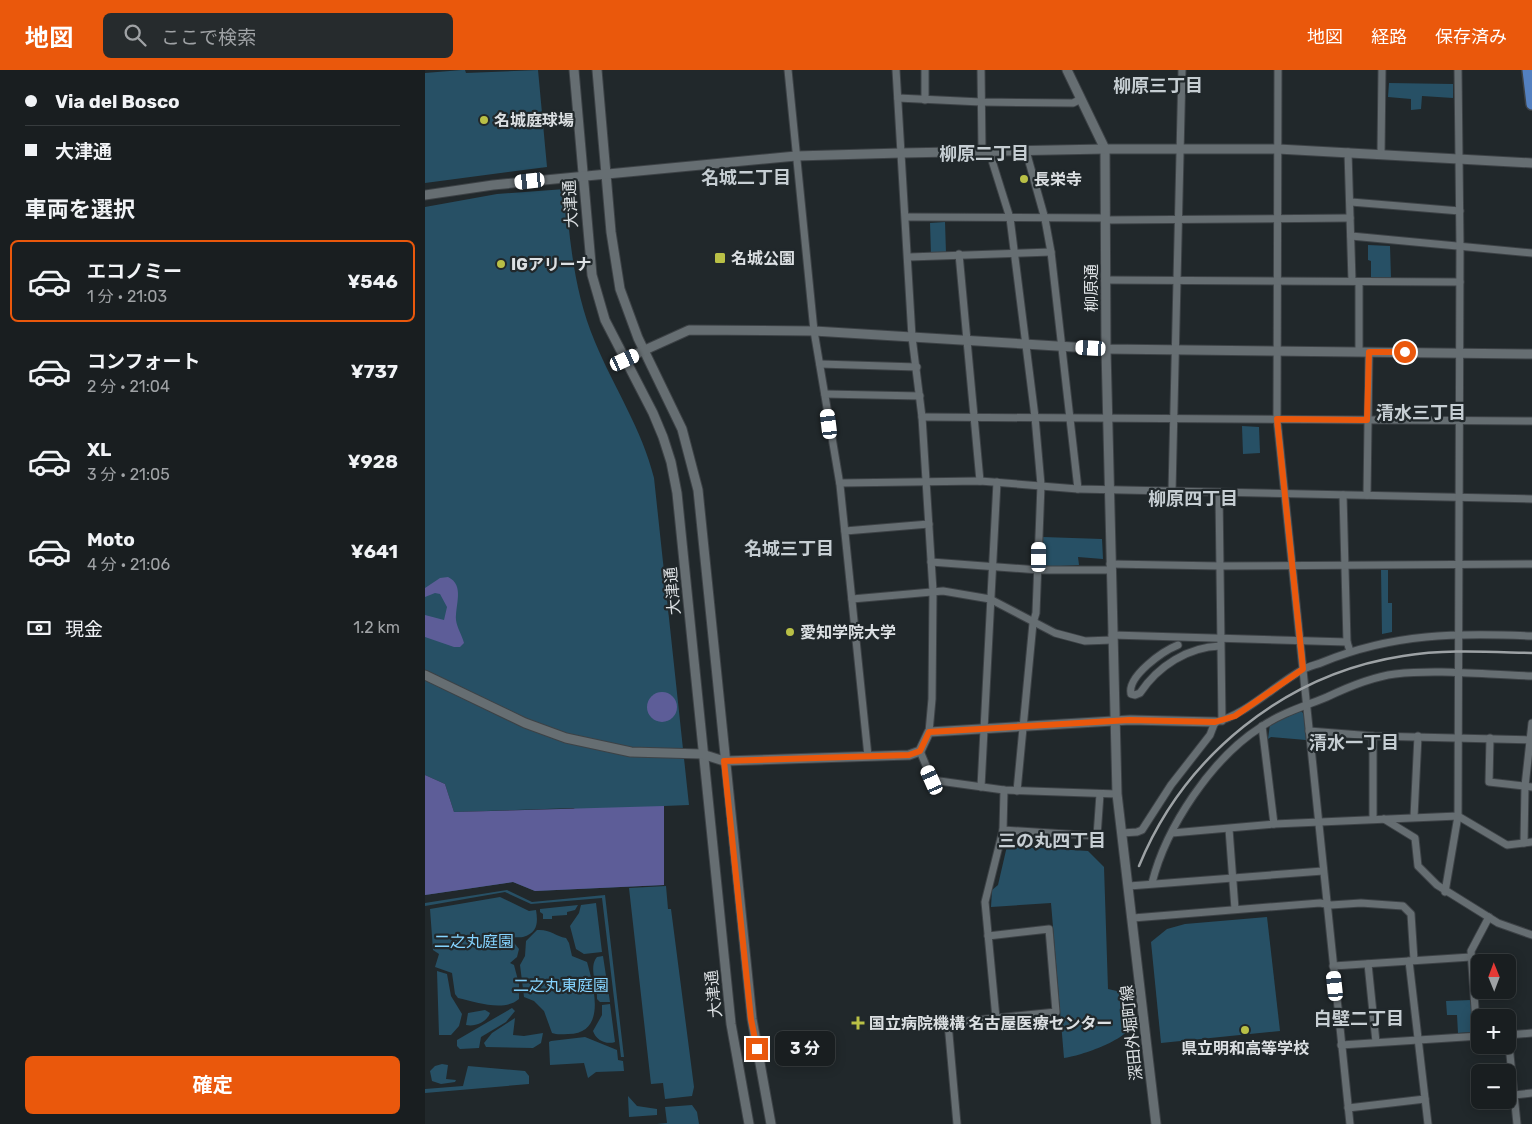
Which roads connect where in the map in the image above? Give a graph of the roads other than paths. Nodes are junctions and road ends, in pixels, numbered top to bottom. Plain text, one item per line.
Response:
1 (573, 70) edge
2 (597, 70) edge
3 (788, 70) edge
4 (896, 70) edge
5 (925, 70) edge
6 (981, 70) edge
7 (1067, 70) edge
8 (1181, 70) edge
9 (1277, 70) edge
10 (1382, 70) edge
11 (1458, 70) edge
12 (1528, 70) edge
13 (898, 98) junction
14 (1081, 99) junction
15 (925, 100) junction
16 (981, 102) junction
17 (1532, 104) edge
18 (1105, 149) junction
19 (1180, 149) junction
20 (1277, 149) junction
21 (985, 151) junction
22 (1025, 151) junction
23 (1348, 152) junction
24 (901, 153) junction
25 (1381, 153) junction
26 (796, 156) junction
27 (1460, 160) junction
28 (1532, 163) edge
29 (607, 174) junction
30 (583, 176) junction
31 (425, 195) edge
32 (1351, 202) junction
33 (1459, 211) junction
34 (906, 217) junction
35 (1010, 218) junction
36 (1350, 218) junction
37 (1045, 219) junction
38 (1106, 219) junction
39 (1278, 219) junction
40 (1179, 220) junction
41 (1351, 236) junction
42 (1460, 247) junction
43 (1015, 252) junction
44 (1051, 252) junction
45 (1532, 253) edge
46 (959, 254) junction
47 (909, 257) junction
48 (1105, 280) junction
49 (1278, 281) junction
50 (1177, 282) junction
51 (1356, 282) junction
52 (1459, 282) junction
53 (814, 330) junction
54 (912, 336) junction
55 (966, 340) junction
56 (1026, 344) junction
57 (1062, 346) junction
58 (1106, 349) junction
59 (1177, 349) junction
60 (1279, 349) junction
61 (645, 350) junction
62 (1359, 352) junction
63 (1369, 352) junction
64 (1459, 353) junction
65 (1532, 354) edge
66 (625, 360) junction
67 (820, 364) junction
68 (917, 367) junction
69 (825, 394) junction
70 (920, 396) junction
71 (973, 416) junction
72 (922, 417) junction
73 (1035, 417) junction
74 (1070, 418) junction
75 (1107, 418) junction
76 (1174, 419) junction
77 (1277, 419) junction
78 (1367, 420) junction
79 (1459, 421) junction
80 (1532, 421) edge
81 (926, 481) junction
82 (980, 481) junction
83 (997, 482) junction
84 (840, 483) junction
85 (1041, 485) junction
86 (1078, 489) junction
87 (1109, 490) junction
88 (1172, 491) junction
89 (1219, 493) junction
90 (1285, 494) junction
91 (1343, 495) junction
92 (1367, 495) junction
93 (1458, 496) junction
94 (1532, 498) edge
95 (929, 524) junction
96 (845, 531) junction
97 (931, 562) junction
98 (1458, 564) junction
99 (1532, 564) edge
100 (1292, 565) junction
101 (1346, 565) junction
102 (993, 566) junction
103 (1220, 566) junction
104 (1110, 567) junction
105 (1039, 570) junction
106 (933, 591) junction
107 (852, 599) junction
108 (990, 599) junction
109 (1033, 623) junction
110 (1458, 633) junction
111 (1178, 636) junction
112 (1532, 636) edge
113 (1112, 638) junction
114 (1299, 640) junction
115 (1220, 642) junction
116 (1347, 642) junction
117 (1178, 645) junction
118 (1350, 650) junction
119 (1184, 655) junction
120 (1303, 669) junction
121 (1457, 674) junction
122 (425, 675) edge
123 (1532, 676) edge
124 (1306, 705) junction
125 (1218, 721) junction
126 (1115, 722) junction
127 (1532, 723) edge
128 (1262, 726) junction
129 (1023, 727) junction
130 (984, 729) junction
131 (1309, 731) junction
132 (929, 732) junction
133 (1373, 736) junction
134 (1418, 736) junction
135 (1459, 737) junction
136 (1490, 738) junction
137 (1531, 740) edge
138 (920, 751) junction
139 (702, 754) junction
140 (868, 756) junction
141 (724, 761) junction
142 (1530, 767) edge
143 (981, 787) junction
144 (1529, 787) edge
145 (1003, 790) junction
146 (1017, 791) junction
147 (1100, 794) junction
148 (1117, 794) junction
149 (1458, 816) junction
150 (1414, 817) junction
151 (1383, 818) junction
152 (1373, 819) junction
153 (1317, 822) junction
154 (1274, 824) junction
155 (1229, 829) junction
156 (1003, 830) junction
157 (1173, 832) junction
158 (1122, 833) junction
159 (1532, 842) edge
160 (1524, 843) junction
161 (1323, 871) junction
162 (1232, 877) junction
163 (1152, 883) junction
164 (1129, 886) junction
165 (1445, 892) junction
166 (1326, 904) junction
167 (1235, 910) junction
168 (1489, 917) junction
169 (1133, 918) junction
170 (1532, 934) edge
171 (988, 936) junction
172 (1471, 954) edge
173 (1471, 957) edge
174 (1412, 961) junction
175 (1368, 964) junction
176 (1333, 966) junction
177 (996, 1018) junction
178 (1532, 1033) edge
179 (1516, 1034) edge
180 (1471, 1037) edge
181 (1418, 1040) junction
182 (1376, 1042) junction
183 (1341, 1045) junction
184 (1532, 1093) edge
185 (1516, 1095) edge
186 (1425, 1099) junction
187 (1348, 1108) junction
188 (1515, 1109) edge
189 (749, 1124) edge
190 (771, 1124) edge
191 (957, 1124) edge
192 (1156, 1124) edge
193 (1349, 1124) edge
194 (1428, 1124) edge
195 (1517, 1124) edge

1 - 30 street, 大津通
2 - 29 street
3 - 26 street
4 - 13 street
5 - 15 street
6 - 16 street
7 - 14 street, 柳原通
8 - 19 street
9 - 20 street
10 - 25 street
11 - 27 street
12 - 17 highway
13 - 15 street
13 - 24 street
14 - 16 street
14 - 18 street, 柳原通
15 - 16 street
16 - 21 street
18 - 19 street
18 - 22 street
18 - 38 street, 柳原通
19 - 20 street
19 - 40 street
20 - 23 street
20 - 39 street
21 - 22 street
21 - 24 street
21 - 35 street
22 - 37 street
23 - 25 street
23 - 32 street
24 - 26 street
24 - 34 street
25 - 27 street
26 - 29 street
26 - 53 street
27 - 28 street
27 - 33 street
29 - 30 street
29 - 61 street
30 - 31 street
30 - 66 street, 大津通
32 - 33 street
32 - 36 street
33 - 42 street
34 - 35 street
34 - 47 street
35 - 37 street
35 - 43 street
36 - 39 street
36 - 41 street
37 - 38 street
37 - 44 street
38 - 40 street
38 - 48 street, 柳原通
39 - 40 street
39 - 49 street
40 - 50 street
41 - 42 street
41 - 51 street
42 - 45 street
42 - 52 street
43 - 44 street
43 - 46 street
43 - 56 street
44 - 57 street
46 - 47 street
46 - 55 street
47 - 54 street
48 - 50 street
48 - 58 street, 柳原通
49 - 50 street
49 - 51 street
49 - 60 street
50 - 59 street
51 - 52 street
51 - 62 street
52 - 64 street
53 - 54 street
53 - 61 street
53 - 67 street
54 - 55 street
54 - 68 street
55 - 56 street
55 - 71 street
56 - 57 street
56 - 73 street
57 - 58 street
57 - 74 street
58 - 59 street
58 - 75 street, 柳原通
59 - 60 street
59 - 76 street
60 - 62 street
60 - 77 street
61 - 66 street
61 - 141 street
62 - 63 street
63 - 64 street
63 - 78 street
64 - 65 street
64 - 79 street
66 - 139 street, 大津通
67 - 68 street
67 - 69 street
68 - 70 street
69 - 70 street
69 - 84 street
70 - 72 street
71 - 72 street
71 - 73 street
71 - 82 street
72 - 81 street
73 - 74 street
73 - 85 street
74 - 75 street
74 - 86 street
75 - 76 street
75 - 87 street, 柳原通
76 - 77 street
76 - 88 street
77 - 78 street
77 - 90 street
78 - 79 street
78 - 92 street
79 - 80 street
79 - 93 street
81 - 82 street
81 - 84 street
81 - 95 street
82 - 83 street
83 - 85 street
83 - 102 street
84 - 96 street
85 - 86 street
85 - 105 street
86 - 87 street
87 - 88 street
87 - 104 street, 柳原通
88 - 89 street
89 - 90 street
89 - 103 street
90 - 91 street
90 - 100 street
91 - 92 street
91 - 101 street
92 - 93 street
93 - 94 street
93 - 98 street
95 - 96 street
95 - 97 street
96 - 107 street
97 - 102 street
97 - 106 street
98 - 99 street
98 - 101 street
98 - 110 street
100 - 101 street
100 - 103 street
100 - 114 street
101 - 116 street
102 - 105 street
102 - 108 street
103 - 104 street
103 - 115 street
104 - 105 street
104 - 113 street, 柳原通
105 - 109 street
106 - 107 street
106 - 108 street
106 - 132 street
107 - 140 street
108 - 109 street
108 - 130 street
109 - 113 street
109 - 129 street
110 - 112 street
110 - 118 street
110 - 121 street
111 - 113 street
111 - 115 street
111 - 117 street
113 - 126 street, 柳原通
114 - 115 street
114 - 116 street
114 - 120 street
115 - 119 street
115 - 125 street
116 - 118 street
117 - 119 street
117 - 119 street
118 - 120 street
120 - 124 street
120 - 125 street
121 - 123 street
121 - 124 street
121 - 135 street
122 - 139 street
124 - 128 street
124 - 131 street
125 - 126 street
125 - 158 street
126 - 129 street
126 - 148 street, 柳原通
127 - 137 street
128 - 154 street
128 - 157 street
129 - 130 street
129 - 146 street
130 - 132 street
130 - 143 street
131 - 133 street
131 - 153 street
132 - 138 street
133 - 134 street
133 - 152 street
134 - 135 street
134 - 150 street
135 - 136 street
135 - 149 street
136 - 137 street
136 - 144 street
137 - 142 street
138 - 140 street
138 - 143 street
139 - 141 street
139 - 189 street, 大津通
140 - 141 street
141 - 190 street
142 - 144 street
143 - 145 street
144 - 160 street
145 - 146 street
145 - 156 street
146 - 147 street
147 - 148 street
147 - 156 street
148 - 158 street, 深田外堀町線
149 - 150 street
149 - 160 street
149 - 165 street
150 - 151 street
151 - 152 street
151 - 165 street
152 - 153 street
153 - 154 street
153 - 161 street
154 - 155 street
155 - 157 street
155 - 162 street
156 - 171 street
157 - 163 street
158 - 164 street, 深田外堀町線
159 - 160 street
161 - 162 street
161 - 166 street
162 - 163 street
162 - 167 street
163 - 164 street
164 - 169 street, 深田外堀町線
165 - 168 street
166 - 167 street
166 - 174 street
166 - 176 street
167 - 169 street
168 - 170 street
168 - 172 street
169 - 192 street, 深田外堀町線
171 - 177 street
171 - 177 street
173 - 174 street
174 - 175 street
174 - 181 street
175 - 176 street
175 - 182 street
176 - 183 street
177 - 191 street
178 - 179 street
180 - 181 street
181 - 182 street
181 - 186 street
182 - 183 street
183 - 187 street
184 - 185 street
186 - 187 street
186 - 194 street
187 - 193 street
188 - 195 street

